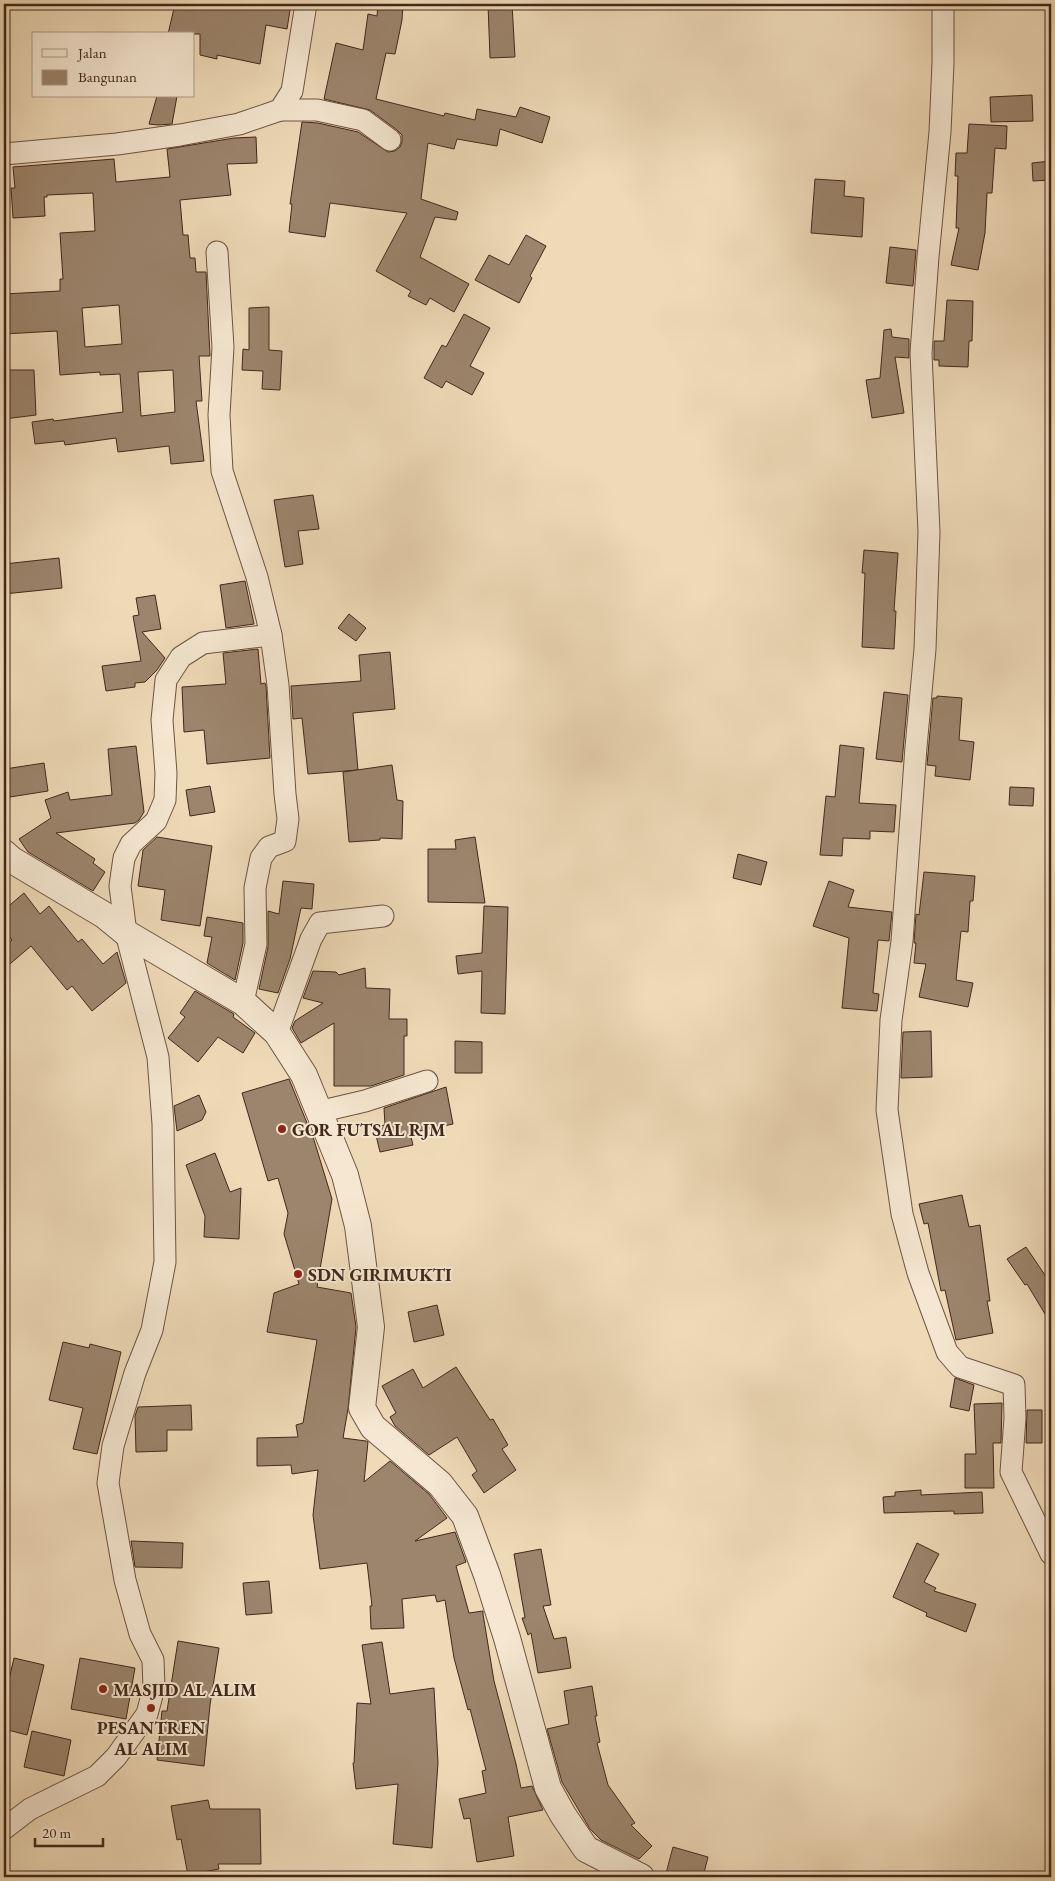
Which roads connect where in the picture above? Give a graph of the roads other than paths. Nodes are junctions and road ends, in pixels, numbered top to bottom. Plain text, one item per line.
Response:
1 (306, 4) edge
2 (943, 4) edge
3 (280, 110) junction
4 (390, 140) dead end
5 (4, 154) edge
6 (217, 252) dead end
7 (271, 635) junction
8 (4, 853) edge
9 (383, 916) dead end
10 (126, 933) junction
11 (243, 1002) junction
12 (277, 1033) junction
13 (427, 1081) dead end
14 (318, 1112) junction
15 (1051, 1554) edge
16 (4, 1829) edge
17 (640, 1877) edge

1 - 3 street
2 - 15 street
3 - 4 street
3 - 5 street
6 - 7 street
7 - 10 street
7 - 11 street
8 - 10 street
9 - 12 street
10 - 11 street
10 - 16 street
11 - 12 street
12 - 14 street
13 - 14 street
14 - 17 street

